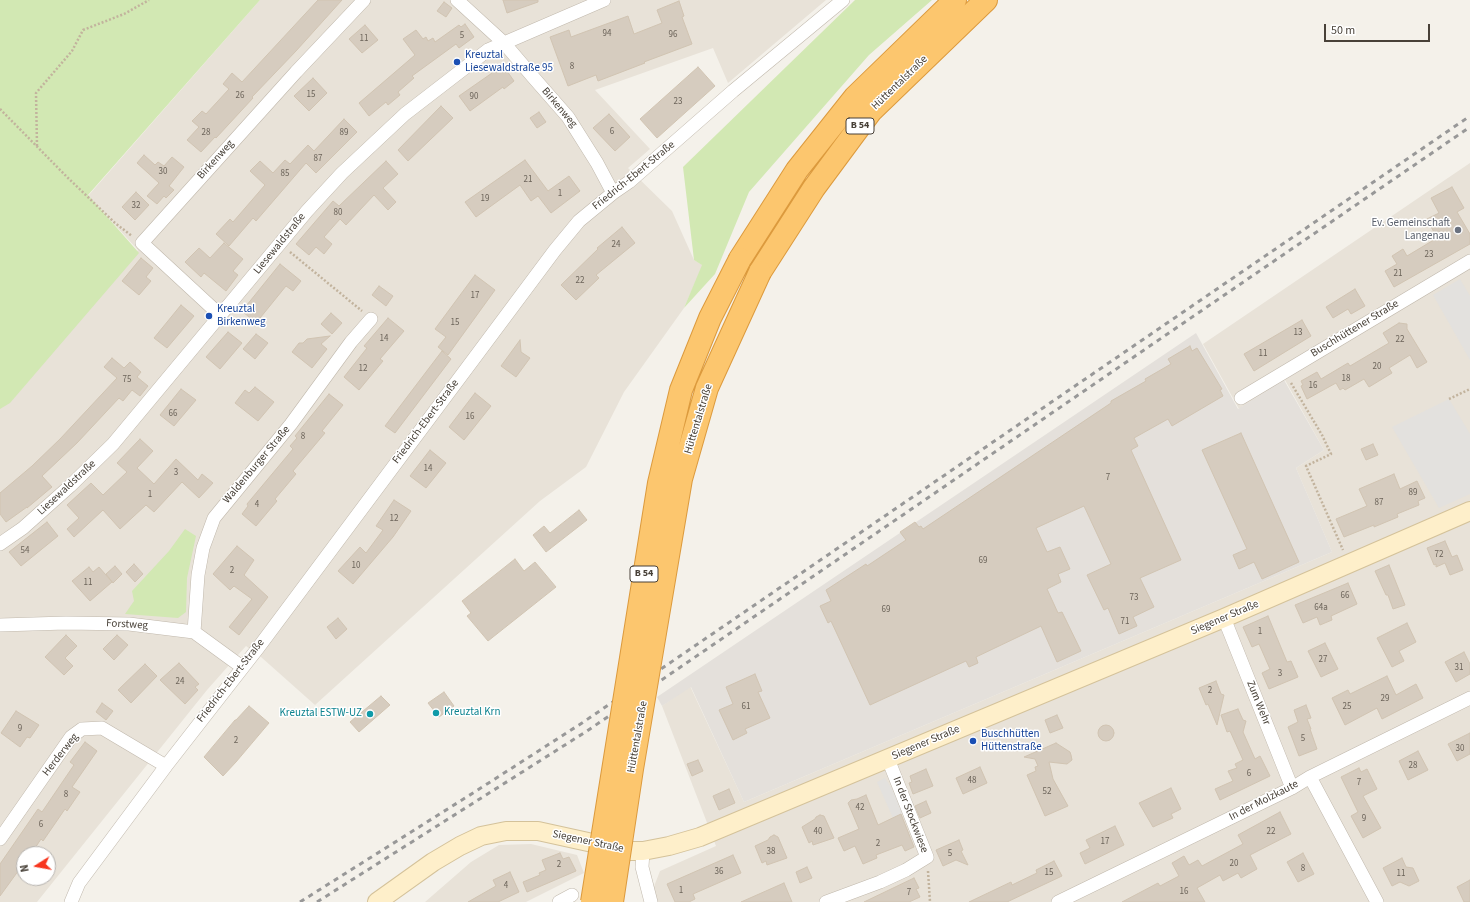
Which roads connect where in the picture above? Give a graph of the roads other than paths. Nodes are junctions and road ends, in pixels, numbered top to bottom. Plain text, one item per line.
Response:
1 (364, 0) edge
2 (457, 0) edge
3 (604, 0) edge
4 (844, 0) edge
5 (955, 0) edge
6 (986, 0) edge
7 (504, 43) junction
8 (613, 193) junction
9 (1470, 261) edge
10 (220, 316) junction
11 (371, 319) road end
12 (1241, 398) dead end
13 (1470, 511) edge
14 (0, 544) edge
15 (1224, 618) junction
16 (0, 625) edge
17 (194, 632) junction
18 (242, 667) junction
19 (1470, 698) edge
20 (888, 759) junction
21 (166, 766) junction
22 (1310, 777) junction
23 (1292, 788) junction
24 (0, 839) edge
25 (643, 851) junction
26 (582, 898) edge
27 (71, 902) edge
28 (377, 902) edge
29 (559, 902) edge
30 (612, 902) edge
31 (651, 902) edge
32 (826, 902) edge
33 (1058, 902) edge
34 (1377, 902) edge

1 - 10 street, Birkenweg
2 - 7 street, Birkenweg
3 - 7 street, Liesewaldstraße
4 - 8 street, Friedrich-Ebert-Straße
5 - 26 highway, Hüttentalstraße / B 54, bridge
6 - 30 highway, Hüttentalstraße / B 54, bridge
7 - 8 street, Birkenweg
7 - 10 street, Liesewaldstraße
8 - 18 street, Friedrich-Ebert-Straße
9 - 12 street, Buschhüttener Straße
10 - 14 street, Liesewaldstraße
11 - 17 street, Waldenburger Straße
13 - 15 main road, Siegener Straße
15 - 20 main road, Siegener Straße
15 - 23 street, Zum Wehr
16 - 17 street, Forstweg
17 - 18 street, Forstweg
18 - 21 street, Friedrich-Ebert-Straße
19 - 22 street, In der Molzkaute
20 - 25 main road, Siegener Straße
20 - 32 street, In der Stockwiese
21 - 24 street, Herderweg
21 - 27 street, Friedrich-Ebert-Straße
22 - 23 street, In der Molzkaute
22 - 34 street
23 - 33 street, In der Molzkaute
25 - 28 main road, Siegener Straße
25 - 31 street
26 - 29 street

